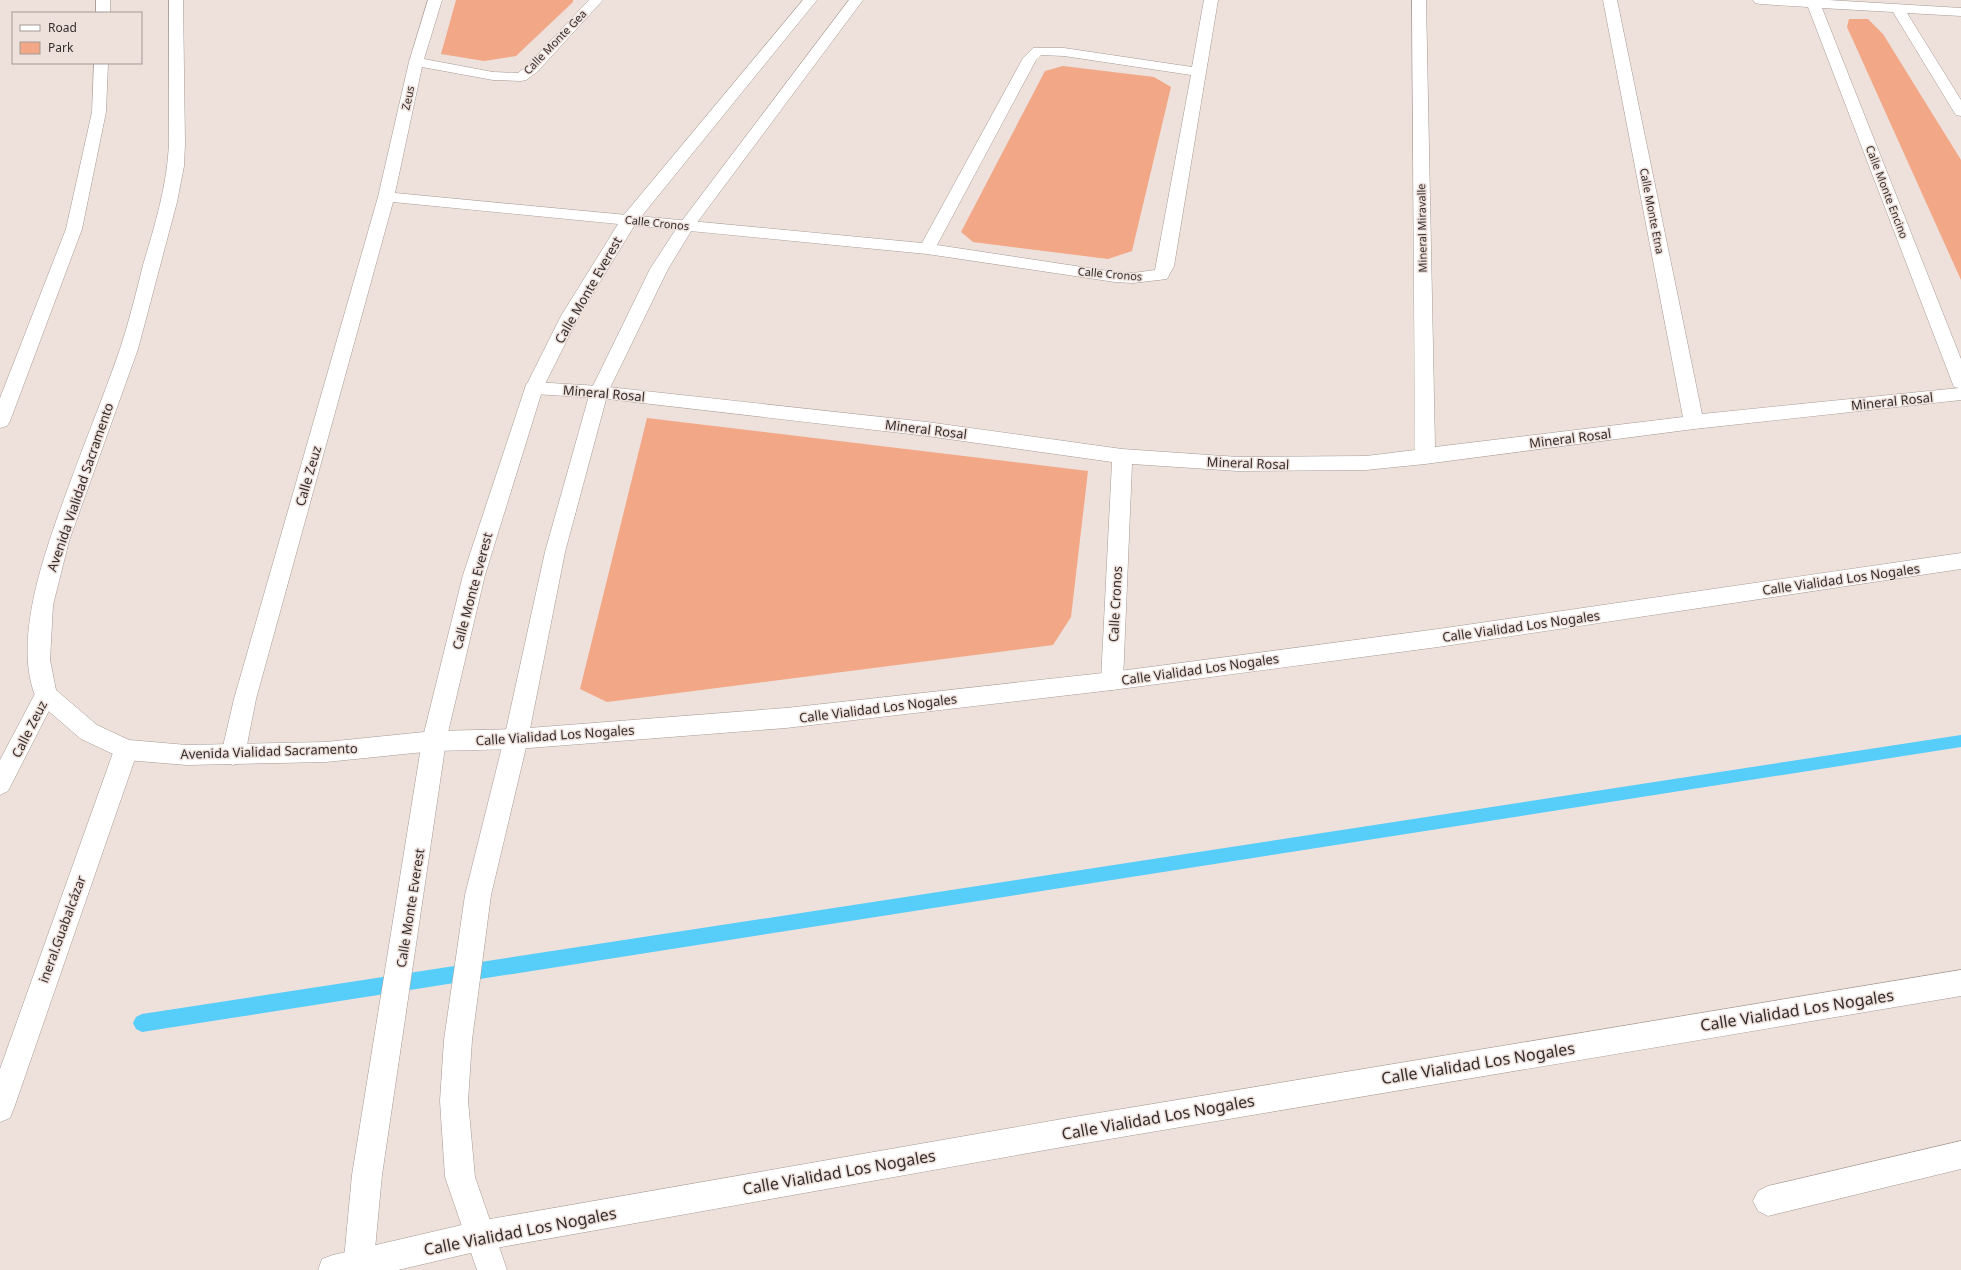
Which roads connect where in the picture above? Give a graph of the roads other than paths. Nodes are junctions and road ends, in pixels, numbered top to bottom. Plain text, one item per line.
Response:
1 (104, 0) edge
2 (176, 0) edge
3 (435, 0) edge
4 (596, 0) edge
5 (810, 0) edge
6 (856, 0) edge
7 (1211, 0) edge
8 (1419, 0) edge
9 (1610, 0) edge
10 (1760, 0) edge
11 (1813, 3) junction
12 (1897, 7) junction
13 (103, 12) edge
14 (1961, 12) edge
15 (416, 62) junction
16 (101, 64) edge
17 (1198, 72) junction
18 (1961, 112) edge
19 (386, 197) junction
20 (629, 220) junction
21 (686, 226) junction
22 (927, 249) junction
23 (1961, 382) edge
24 (534, 388) junction
25 (599, 392) junction
26 (1961, 394) edge
27 (0, 421) edge
28 (1694, 422) junction
29 (1122, 456) junction
30 (1425, 457) junction
31 (1961, 561) edge
32 (1112, 680) junction
33 (46, 696) junction
34 (516, 739) junction
35 (434, 741) junction
36 (126, 750) junction
37 (232, 754) junction
38 (0, 784) edge
39 (1960, 985) edge
40 (0, 1108) edge
41 (1961, 1155) edge
42 (1768, 1201) dead end
43 (479, 1236) junction
44 (349, 1268) edge
45 (492, 1270) edge

1 - 13 main road
2 - 33 main road, Avenida Vialidad Sacramento
3 - 15 main road, Zeus
4 - 15 main road, Calle Monte Gea
5 - 20 main road, Calle Monte Everest
6 - 21 main road
7 - 17 main road, Calle Cronos
8 - 30 main road, Mineral Miravalle
9 - 28 main road, Calle Monte Etna
10 - 11 main road
11 - 12 main road
11 - 23 main road, Calle Monte Encino
12 - 14 main road
12 - 18 main road
15 - 19 main road, Zeus
16 - 27 main road
17 - 22 main road
17 - 22 main road, Calle Cronos
19 - 20 main road, Calle Cronos
19 - 37 main road, Calle Zeuz
20 - 21 main road, Calle Cronos
20 - 24 main road, Calle Monte Everest
21 - 22 main road, Calle Cronos
21 - 25 main road
24 - 25 main road, Mineral Rosal
24 - 35 main road, Calle Monte Everest
25 - 29 main road, Mineral Rosal
25 - 34 main road
26 - 28 main road, Mineral Rosal
28 - 30 main road, Mineral Rosal
29 - 30 main road, Mineral Rosal
29 - 32 main road, Calle Cronos
31 - 32 main road, Calle Vialidad Los Nogales
32 - 34 main road, Calle Vialidad Los Nogales
33 - 36 main road, Avenida Vialidad Sacramento
33 - 38 main road, Calle Zeuz
34 - 35 main road, Calle Vialidad Los Nogales
34 - 43 main road
35 - 37 main road, Avenida Vialidad Sacramento
35 - 44 main road, Calle Monte Everest
36 - 37 main road, Avenida Vialidad Sacramento
36 - 40 main road, ineral.Guabalcázar
39 - 43 main road, Calle Vialidad Los Nogales
41 - 42 main road
43 - 44 main road, Calle Vialidad Los Nogales
43 - 45 main road

